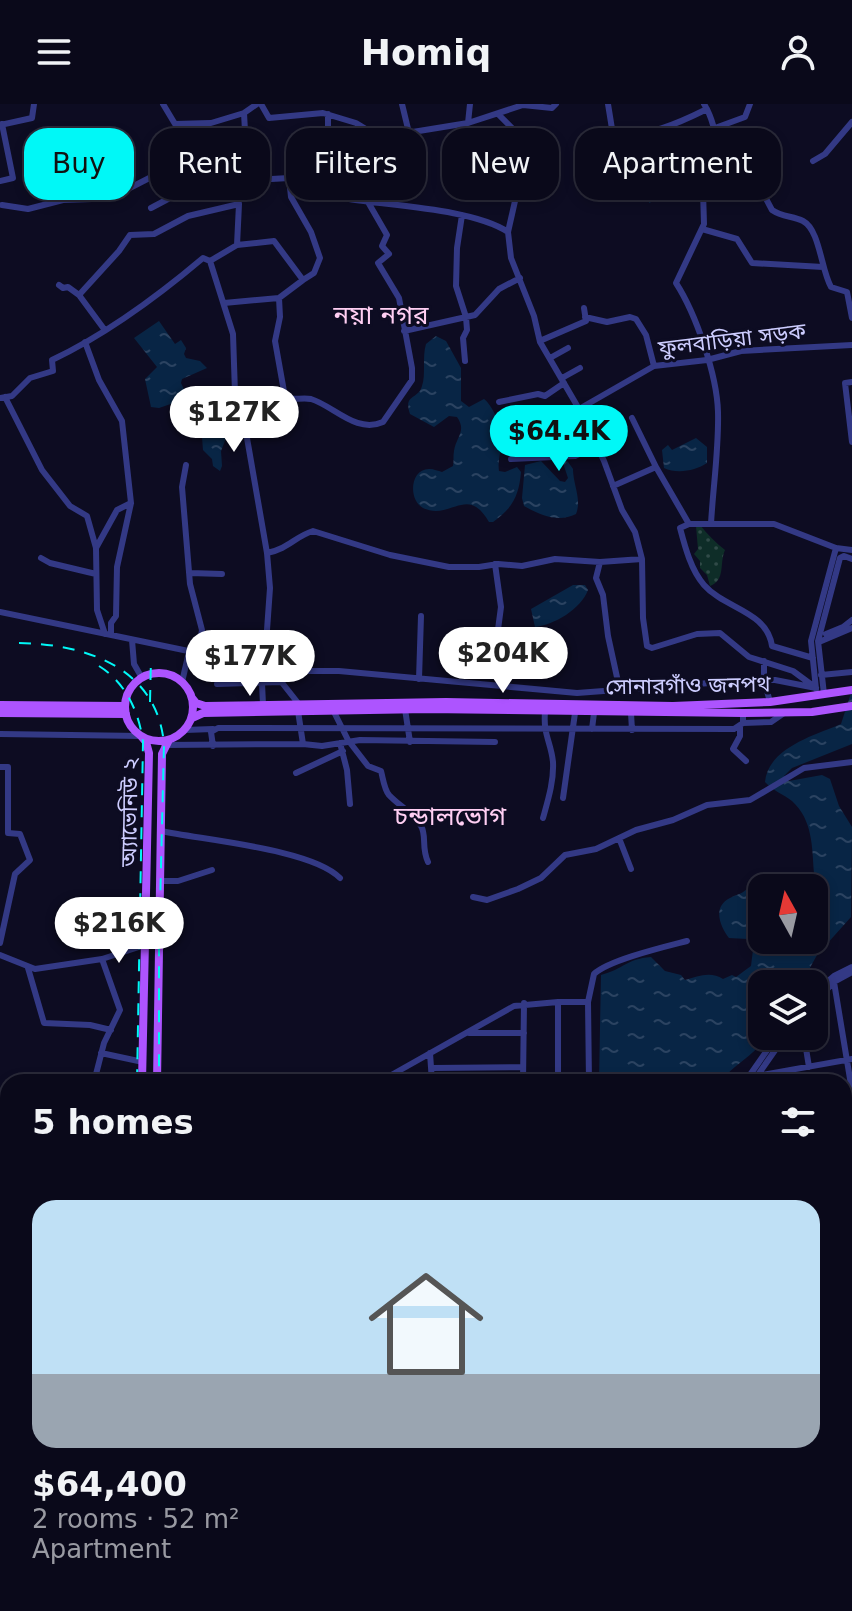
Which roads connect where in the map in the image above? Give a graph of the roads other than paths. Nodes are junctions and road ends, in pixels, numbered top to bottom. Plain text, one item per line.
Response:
1 (34, 104) edge
2 (163, 104) edge
3 (259, 104) edge
4 (402, 104) edge
5 (470, 104) edge
6 (556, 104) edge
7 (608, 104) edge
8 (750, 104) edge
9 (515, 106) edge
10 (705, 107) edge
11 (244, 113) junction
12 (328, 114) junction
13 (498, 114) junction
14 (852, 122) edge
15 (468, 123) junction
16 (1, 125) edge
17 (245, 128) edge
18 (364, 128) edge
19 (408, 128) edge
20 (715, 128) joint
21 (426, 130) edge
22 (813, 161) dead end
23 (150, 176) edge
24 (0, 181) edge
25 (166, 200) edge
26 (238, 200) edge
27 (293, 200) edge
28 (703, 200) edge
29 (767, 200) edge
30 (368, 202) junction
31 (239, 204) junction
32 (2, 205) edge
33 (151, 208) dead end
34 (462, 215) junction
35 (702, 229) junction
36 (508, 232) junction
37 (237, 245) junction
38 (210, 261) junction
39 (823, 267) junction
40 (520, 278) junction
41 (303, 280) junction
42 (59, 285) dead end
43 (79, 295) junction
44 (279, 298) junction
45 (224, 303) junction
46 (584, 308) dead end
47 (466, 317) junction
48 (585, 317) junction
49 (852, 318) edge
50 (104, 329) junction
51 (404, 331) junction
52 (542, 340) dead end
53 (85, 342) junction
54 (852, 345) edge
55 (568, 348) dead end
56 (550, 358) junction
57 (707, 360) junction
58 (465, 361) dead end
59 (654, 366) junction
60 (580, 368) dead end
61 (563, 380) junction
62 (852, 383) edge
63 (3, 397) edge
64 (499, 402) dead end
65 (579, 409) junction
66 (632, 418) dead end
67 (852, 442) edge
68 (597, 445) junction
69 (511, 459) dead end
70 (186, 465) dead end
71 (656, 467) junction
72 (613, 486) junction
73 (131, 503) junction
74 (689, 524) junction
75 (711, 524) junction
76 (96, 548) junction
77 (836, 548) junction
78 (852, 550) edge
79 (267, 553) junction
80 (41, 558) dead end
81 (642, 559) junction
82 (852, 559) edge
83 (600, 562) junction
84 (495, 564) junction
85 (190, 573) junction
86 (96, 574) junction
87 (222, 574) dead end
88 (0, 612) edge
89 (421, 616) dead end
90 (852, 620) edge
91 (852, 628) edge
92 (267, 630) junction
93 (108, 634) junction
94 (497, 637) junction
95 (132, 640) junction
96 (818, 640) junction
97 (479, 645) dead end
98 (189, 652) junction
99 (554, 656) dead end
100 (813, 658) junction
101 (764, 661) junction
102 (233, 663) dead end
103 (852, 672) edge
104 (821, 675) junction
105 (142, 678) junction
106 (280, 678) junction
107 (419, 679) junction
108 (764, 680) junction
109 (182, 682) junction
110 (262, 683) junction
111 (217, 684) dead end
112 (670, 687) junction
113 (852, 690) edge
114 (620, 691) junction
115 (817, 693) junction
116 (192, 698) junction
117 (770, 702) junction
118 (0, 705) edge
119 (263, 705) junction
120 (673, 706) junction
121 (852, 706) edge
122 (298, 707) junction
123 (333, 707) junction
124 (380, 709) junction
125 (405, 709) junction
126 (125, 710) junction
127 (457, 710) junction
128 (247, 712) junction
129 (545, 712) junction
130 (812, 712) junction
131 (0, 713) edge
132 (575, 713) junction
133 (594, 713) junction
134 (631, 713) junction
135 (702, 714) junction
136 (192, 718) junction
137 (742, 721) junction
138 (340, 726) junction
139 (249, 727) junction
140 (300, 727) junction
141 (382, 727) junction
142 (407, 728) junction
143 (457, 728) junction
144 (213, 729) junction
145 (544, 729) junction
146 (574, 729) junction
147 (592, 729) junction
148 (702, 729) junction
149 (185, 730) junction
150 (632, 730) junction
151 (0, 734) edge
152 (141, 736) junction
153 (348, 740) junction
154 (167, 742) junction
155 (410, 742) junction
156 (495, 742) dead end
157 (340, 743) junction
158 (303, 744) junction
159 (246, 745) junction
160 (257, 745) junction
161 (213, 746) junction
162 (343, 751) junction
163 (746, 761) dead end
164 (852, 762) edge
165 (0, 767) edge
166 (296, 773) dead end
167 (563, 798) dead end
168 (350, 804) dead end
169 (543, 818) dead end
170 (161, 831) junction
171 (619, 838) junction
172 (428, 862) dead end
173 (631, 869) dead end
174 (212, 870) dead end
175 (340, 878) dead end
176 (160, 881) junction
177 (473, 897) dead end
178 (687, 941) dead end
179 (0, 943) edge
180 (145, 945) junction
181 (0, 955) edge
182 (102, 959) junction
183 (28, 968) junction
184 (852, 970) edge
185 (828, 981) edge
186 (834, 982) junction
187 (828, 988) edge
188 (588, 1002) junction
189 (524, 1003) junction
190 (111, 1030) junction
191 (466, 1033) junction
192 (524, 1033) junction
193 (767, 1050) edge
194 (775, 1050) edge
195 (806, 1050) edge
196 (101, 1053) junction
197 (430, 1053) junction
198 (850, 1060) edge
199 (143, 1062) junction
200 (558, 1066) junction
201 (523, 1067) junction
202 (809, 1067) junction
203 (432, 1068) junction
204 (395, 1073) edge
205 (96, 1074) edge
206 (142, 1074) edge
207 (157, 1074) edge
208 (432, 1074) edge
209 (523, 1074) edge
210 (558, 1074) edge
211 (589, 1074) edge
212 (751, 1074) edge
213 (758, 1074) edge
214 (777, 1074) edge

1 - 16 street
2 - 11 street
3 - 11 street
3 - 12 street
4 - 19 street
5 - 15 street
6 - 9 street
7 - 10 street
8 - 20 street
9 - 13 street
10 - 20 street
11 - 17 street
12 - 18 street
12 - 30 street
13 - 15 street
13 - 36 street
14 - 22 street
15 - 21 street
16 - 24 street
23 - 32 street
25 - 33 street
26 - 31 street
27 - 41 street
28 - 35 street
29 - 39 street
30 - 34 street
30 - 51 street
31 - 37 street
31 - 43 street
34 - 36 street
34 - 47 street
35 - 39 street
35 - 57 street
36 - 40 street
37 - 38 street
37 - 41 street
38 - 45 street
38 - 50 street
39 - 49 street
40 - 47 street
40 - 56 street
41 - 44 street
42 - 43 street
43 - 50 street
44 - 45 street
44 - 51 street
45 - 79 street
46 - 48 street
47 - 51 street
47 - 58 street
48 - 52 street
48 - 59 street
50 - 53 street
53 - 63 street
53 - 73 street
54 - 57 street, ফুলবাড়িয়া সড়ক
55 - 56 street
56 - 61 street
57 - 59 street, ফুলবাড়িয়া সড়ক
57 - 75 street
59 - 65 street, ফুলবাড়িয়া সড়ক
60 - 61 street
61 - 64 street
61 - 65 street
62 - 67 street
63 - 76 street
65 - 68 street
66 - 71 street
68 - 69 street
68 - 72 street
70 - 85 street
71 - 72 street
71 - 74 street
72 - 81 street
73 - 76 street
73 - 93 street
74 - 75 street
74 - 100 street
75 - 77 street
76 - 86 street
77 - 78 street
77 - 100 street
79 - 84 street
79 - 92 street
80 - 86 street
81 - 83 street
81 - 101 street
82 - 96 street
83 - 84 street
83 - 114 street
84 - 94 street
85 - 87 street
85 - 98 street
86 - 93 street
88 - 93 street
89 - 107 street
90 - 96 street
91 - 96 street
92 - 102 street
92 - 106 street
93 - 95 street
94 - 97 street
94 - 99 street
95 - 98 street
95 - 105 street
96 - 104 street
98 - 109 street
100 - 115 street
101 - 108 street
101 - 115 street
103 - 104 street
104 - 115 street
105 - 109 main road
105 - 126 main road
106 - 107 street
106 - 110 street
106 - 122 street
107 - 114 street
108 - 112 street
108 - 115 street
108 - 117 street
109 - 116 main road
110 - 111 street
110 - 119 street
112 - 114 street
112 - 120 street
113 - 115 main road, সোনারগাঁও জনপথ
115 - 117 main road, সোনারগাঁও জনপথ
115 - 130 main road
116 - 119 main road, সোনারগাঁও জনপথ
116 - 136 main road
117 - 120 main road, সোনারগাঁও জনপথ
118 - 126 main road
119 - 122 main road, সোনারগাঁও জনপথ
120 - 123 main road, সোনারগাঁও জনপথ
121 - 130 main road, সোনারগাঁও জনপথ
122 - 123 main road, সোনারগাঁও জনপথ
122 - 128 main road, সোনারগাঁও জনপথ
122 - 140 street
123 - 124 main road, সোনারগাঁও জনপথ
123 - 138 street
124 - 125 main road, সোনারগাঁও জনপথ
124 - 141 street
125 - 127 main road, সোনারগাঁও জনপথ
125 - 142 street
126 - 131 main road
126 - 152 main road
127 - 129 main road, সোনারগাঁও জনপথ
127 - 143 street
128 - 136 main road, সোনারগাঁও জনপথ
128 - 139 street
129 - 132 main road, সোনারগাঁও জনপথ
129 - 145 street
130 - 137 main road, সোনারগাঁও জনপথ
132 - 133 main road, সোনারগাঁও জনপথ
132 - 146 street
133 - 134 main road, সোনারগাঁও জনপথ
133 - 147 street
134 - 135 main road, সোনারগাঁও জনপথ
134 - 150 street
135 - 137 main road, সোনারগাঁও জনপথ
135 - 148 street
136 - 149 main road
137 - 148 street
137 - 163 street
138 - 140 street
138 - 141 street
138 - 153 street
139 - 140 street
139 - 144 street
139 - 159 street
139 - 160 street
140 - 158 street
141 - 142 street
142 - 143 street
142 - 155 street
143 - 145 street
144 - 149 street
144 - 161 street
145 - 146 street
145 - 169 street
146 - 147 street
146 - 167 street
147 - 150 street
148 - 150 street
149 - 154 main road
151 - 152 street
152 - 154 main road
152 - 180 main road, অ্যাভেনিউ ২
153 - 155 street
153 - 157 street
153 - 172 street
154 - 161 street
154 - 170 main road, অ্যাভেনিউ ২
155 - 156 street
157 - 158 street
157 - 162 street
158 - 160 street
159 - 160 street
159 - 161 street
162 - 166 street
162 - 168 street
164 - 171 street
165 - 179 street
170 - 175 street
170 - 176 main road, অ্যাভেনিউ ২
171 - 173 street
171 - 177 street
174 - 176 street
176 - 207 main road, অ্যাভেনিউ ২
178 - 188 street
180 - 182 street
180 - 199 main road, অ্যাভেনিউ ২
181 - 183 street
182 - 183 street
182 - 190 street
183 - 190 street
184 - 185 street
184 - 186 street
186 - 187 street
186 - 198 street
188 - 200 street
188 - 211 street
189 - 191 street
189 - 192 street
189 - 200 street
190 - 196 street
191 - 192 street
191 - 197 street
192 - 201 street
193 - 212 street
194 - 213 street
195 - 202 street
196 - 199 street
196 - 205 street
197 - 203 street
197 - 204 street
198 - 202 street
199 - 206 main road, অ্যাভেনিউ ২
200 - 210 street
201 - 203 street
201 - 209 street
202 - 214 street
203 - 208 street

